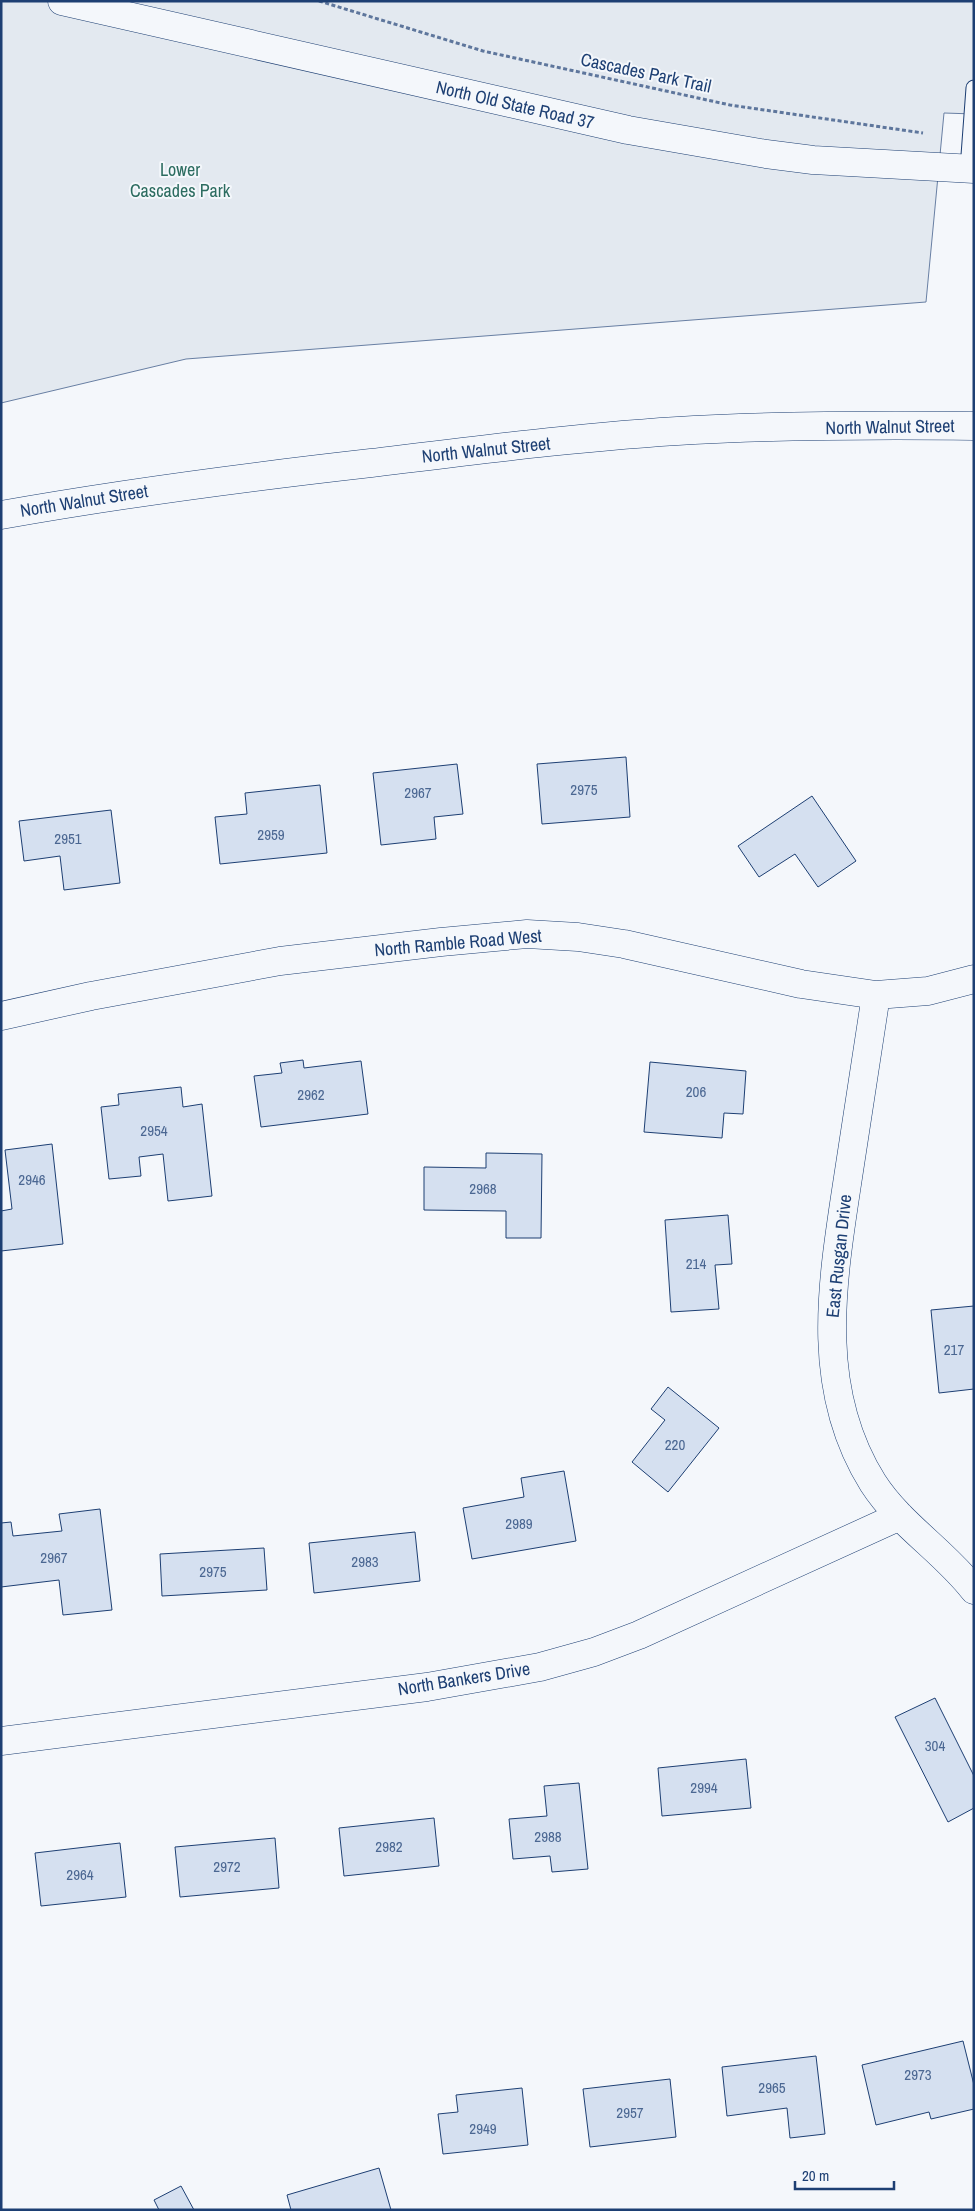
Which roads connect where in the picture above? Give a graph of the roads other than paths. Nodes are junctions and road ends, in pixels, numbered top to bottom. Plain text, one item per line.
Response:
1 (62, 1) edge
2 (974, 88) edge
3 (971, 169) edge
4 (974, 426) edge
5 (1, 515) edge
6 (974, 979) edge
7 (876, 995) junction
8 (1, 1016) edge
9 (900, 1516) junction
10 (974, 1590) edge
11 (1, 1741) edge

1 - 3 street, North Old State Road 37
2 - 3 lane
4 - 5 street, North Walnut Street
6 - 7 street, North Ramble Road West
7 - 8 street, North Ramble Road West
7 - 9 street, East Rusgan Drive
9 - 10 street, East Rusgan Drive
9 - 11 street, North Bankers Drive

